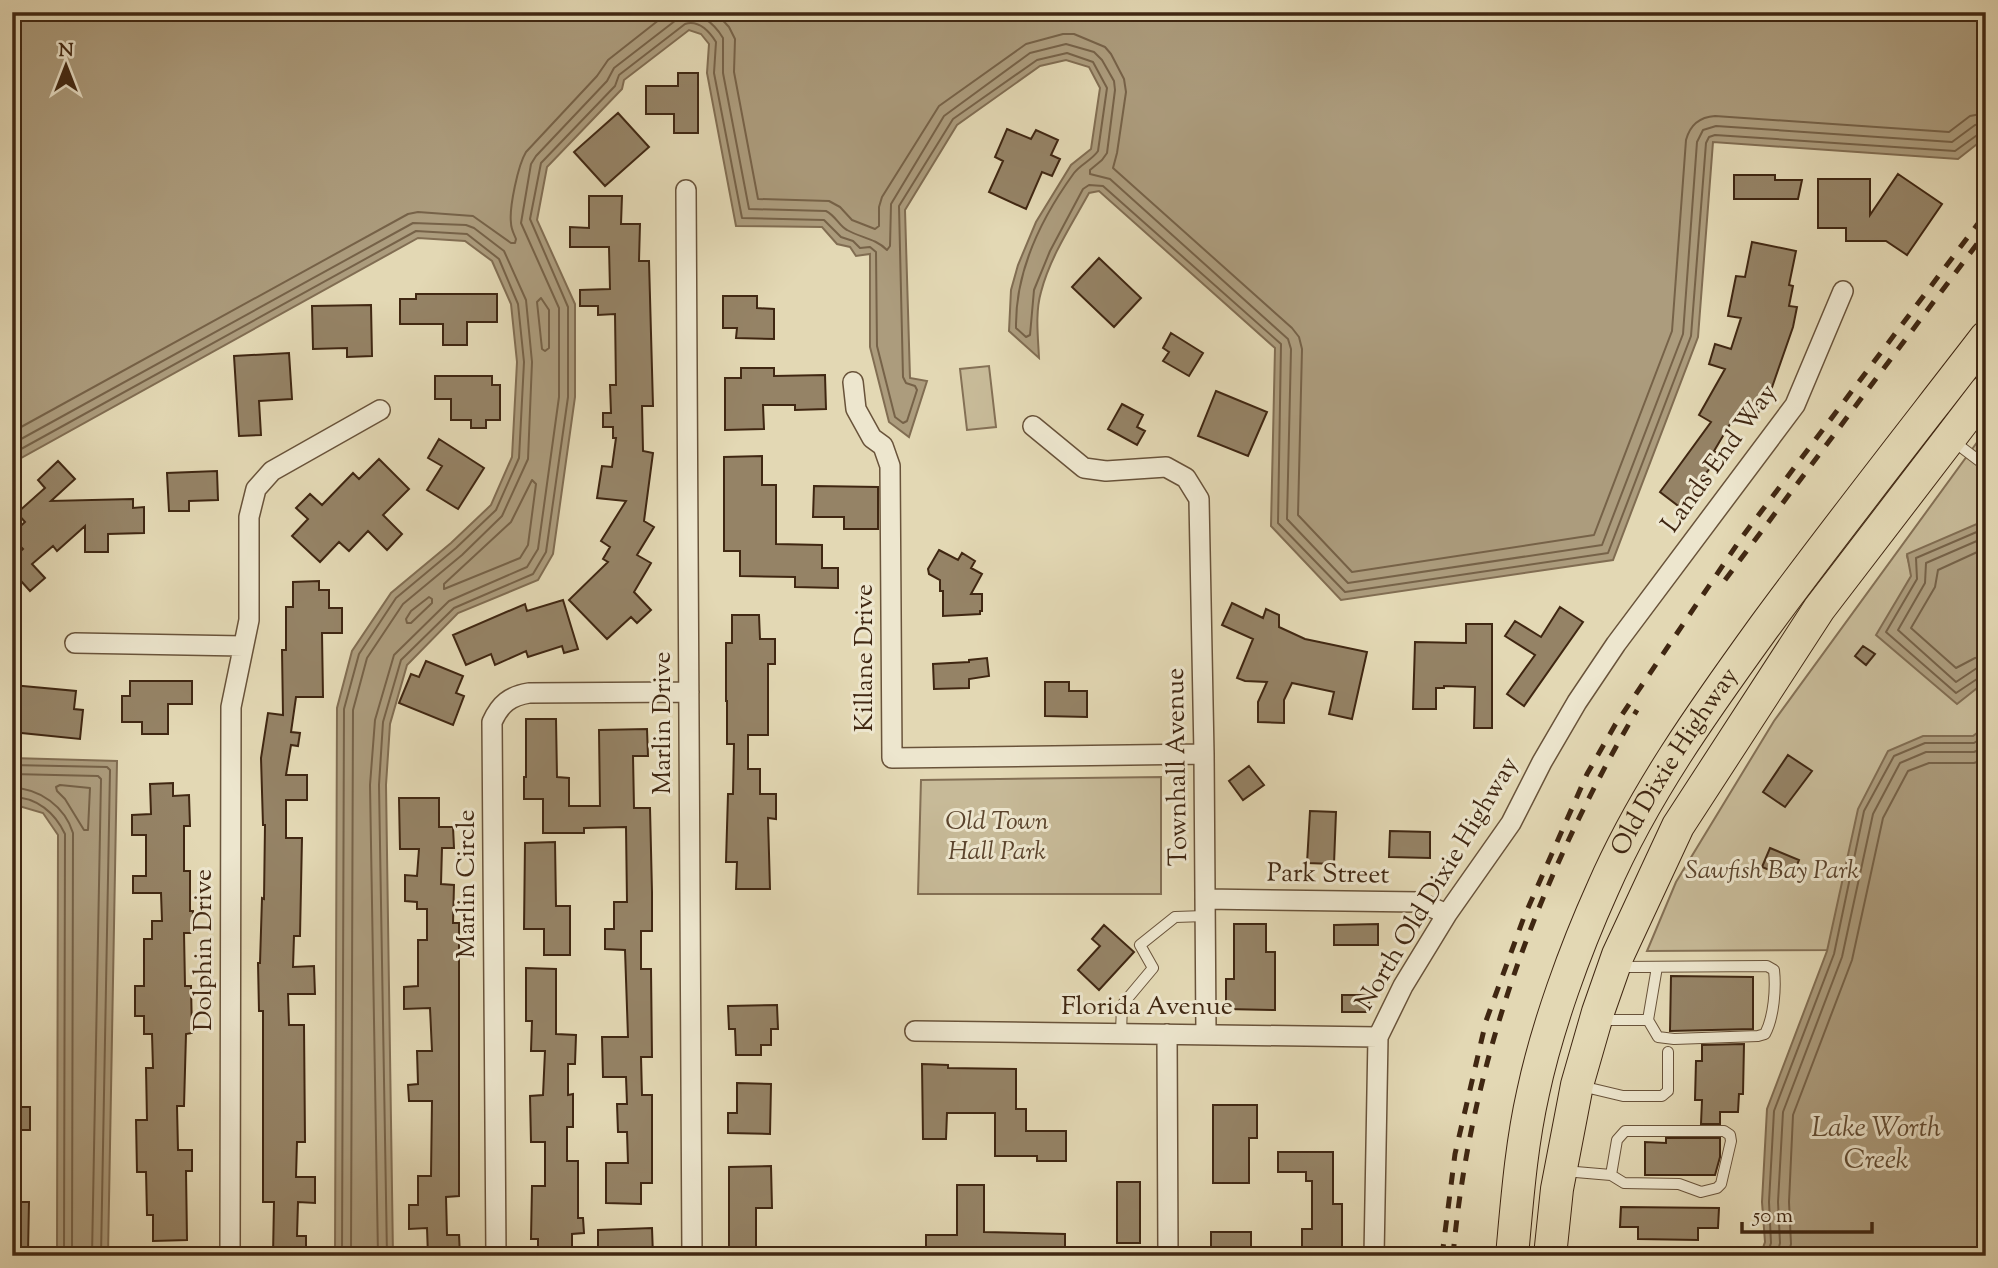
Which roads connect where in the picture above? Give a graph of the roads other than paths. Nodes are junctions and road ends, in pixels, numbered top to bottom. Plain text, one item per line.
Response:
1 (686, 190) dead end
2 (1843, 291) dead end
3 (1986, 337) edge
4 (853, 382) dead end
5 (1986, 391) edge
6 (380, 410) dead end
7 (1033, 426) dead end
8 (1949, 438) junction
9 (1986, 466) edge
10 (75, 643) dead end
11 (1616, 644) joint
12 (243, 646) junction
13 (689, 692) junction
14 (1205, 754) junction
15 (1206, 907) junction
16 (1447, 914) junction
17 (1657, 967) junction
18 (1613, 968) junction
19 (1595, 1020) junction
20 (1648, 1020) junction
21 (915, 1031) dead end
22 (1121, 1033) junction
23 (1206, 1033) junction
24 (1167, 1034) junction
25 (1378, 1037) junction
26 (1668, 1052) dead end
27 (1577, 1085) junction
28 (1560, 1171) junction
29 (1611, 1175) junction
30 (230, 1256) edge
31 (496, 1256) edge
32 (692, 1256) edge
33 (1168, 1256) edge
34 (1374, 1256) edge
35 (1511, 1256) edge
36 (1550, 1256) edge

1 - 13 street, Marlin Drive
2 - 11 street, Lands End Way
3 - 35 main road, Old Dixie Highway
4 - 14 street, Killane Drive
5 - 8 main road, Old Dixie Highway
6 - 12 street, Dolphin Drive
7 - 14 street, Townhall Avenue
8 - 9 lane
8 - 18 main road, Old Dixie Highway
10 - 12 street
11 - 16 street, North Old Dixie Highway
12 - 30 street, Dolphin Drive
13 - 31 street, Marlin Circle
13 - 32 street, Marlin Drive
14 - 15 street, Townhall Avenue
15 - 16 street, Park Street
15 - 22 lane
15 - 23 street, Townhall Avenue
16 - 25 street, North Old Dixie Highway
17 - 18 lane
17 - 20 lane
17 - 20 lane
18 - 19 main road, Old Dixie Highway
19 - 20 lane
19 - 27 main road, Old Dixie Highway
21 - 22 street, Florida Avenue
22 - 24 street, Florida Avenue
23 - 24 street, Florida Avenue
23 - 25 street, Florida Avenue
24 - 33 street
25 - 34 street, North Old Dixie Highway
26 - 27 lane
27 - 28 main road, Old Dixie Highway
28 - 29 lane
28 - 36 main road, Old Dixie Highway
29 - 29 lane

